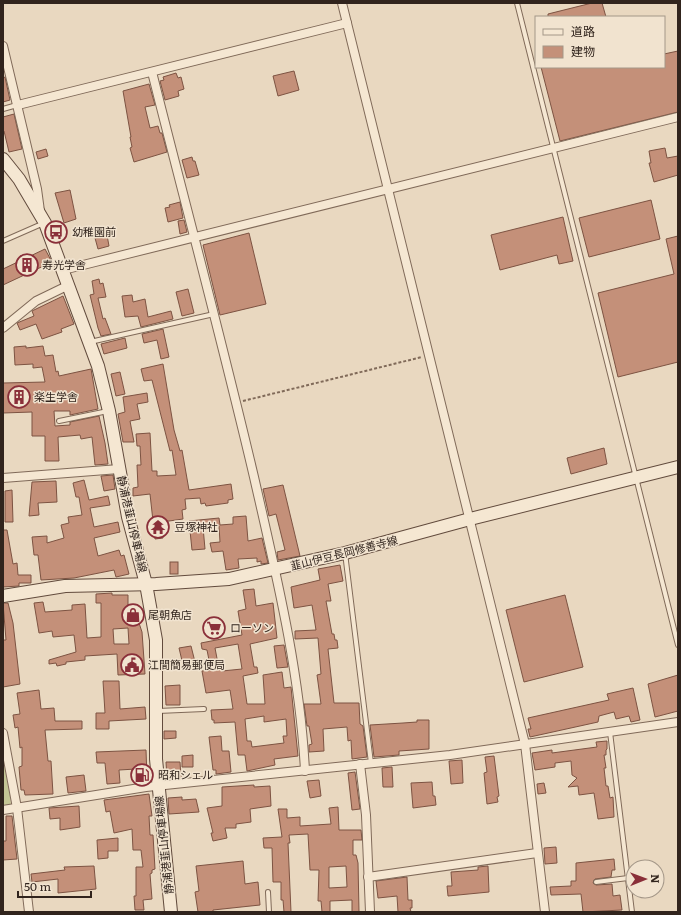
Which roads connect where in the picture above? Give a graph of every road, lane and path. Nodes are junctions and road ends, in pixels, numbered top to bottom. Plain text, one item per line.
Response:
1 (342, 3) edge
2 (517, 3) edge
3 (347, 23) junction
4 (3, 46) edge
5 (152, 72) junction
6 (18, 105) junction
7 (3, 109) edge
8 (678, 117) edge
9 (554, 148) junction
10 (3, 159) edge
11 (389, 190) junction
12 (42, 217) junction
13 (194, 238) junction
14 (3, 241) edge
15 (63, 270) junction
16 (69, 285) junction
17 (215, 314) junction
18 (3, 328) edge
19 (89, 343) junction
20 (430, 355) junction
21 (236, 403) junction
22 (109, 411) junction
23 (59, 421) dead end
24 (678, 467) edge
25 (119, 469) junction
26 (3, 478) edge
27 (637, 478) junction
28 (470, 519) junction
29 (345, 553) junction
30 (276, 570) junction
31 (146, 584) junction
32 (3, 596) edge
33 (678, 645) edge
34 (204, 710) dead end
35 (156, 712) junction
36 (678, 722) edge
37 (610, 732) junction
38 (3, 733) edge
39 (525, 744) junction
40 (371, 763) junction
41 (360, 764) junction
42 (305, 770) junction
43 (159, 787) junction
44 (17, 808) junction
45 (3, 810) edge
46 (537, 853) junction
47 (626, 859) edge
48 (368, 876) junction
49 (625, 878) edge
50 (596, 882) dead end
51 (268, 892) dead end
52 (630, 899) edge
53 (29, 912) edge
54 (171, 912) edge
55 (269, 912) edge
56 (370, 912) edge
57 (545, 912) edge
58 (632, 912) edge

1 - 3 street
2 - 9 lane
3 - 5 street
3 - 11 street
4 - 6 street
5 - 6 street
5 - 13 street
6 - 7 lane
6 - 12 street
8 - 9 street
9 - 11 street
9 - 27 lane
10 - 12 main road, 静浦港韮山停車場線
11 - 13 street
11 - 20 street
12 - 14 lane
12 - 15 main road, 静浦港韮山停車場線
13 - 15 street
13 - 17 street
15 - 16 main road, 静浦港韮山停車場線
16 - 18 street
16 - 19 main road, 静浦港韮山停車場線
17 - 19 lane
17 - 21 street
19 - 22 main road, 静浦港韮山停車場線
20 - 21 path
20 - 28 street
21 - 30 street
22 - 23 lane
22 - 25 main road, 静浦港韮山停車場線
24 - 27 main road, 韮山伊豆長岡修善寺線
25 - 26 street
25 - 31 main road, 静浦港韮山停車場線
27 - 28 main road, 韮山伊豆長岡修善寺線
27 - 33 lane
28 - 29 main road, 韮山伊豆長岡修善寺線
28 - 39 street
29 - 30 main road, 韮山伊豆長岡修善寺線
29 - 40 lane
30 - 31 main road, 韮山伊豆長岡修善寺線
30 - 42 street
31 - 32 main road, 韮山伊豆長岡修善寺線
31 - 35 main road, 静浦港韮山停車場線
34 - 35 lane
35 - 43 main road, 静浦港韮山停車場線
36 - 37 street
37 - 39 street
37 - 47 lane
38 - 44 street
39 - 40 street
39 - 46 street
40 - 41 street
41 - 42 street
41 - 48 street
42 - 43 street
43 - 44 street
43 - 54 main road, 静浦港韮山停車場線
44 - 45 street
44 - 53 street
46 - 48 street
46 - 57 street
48 - 56 street
49 - 50 lane
51 - 55 lane
52 - 58 lane

